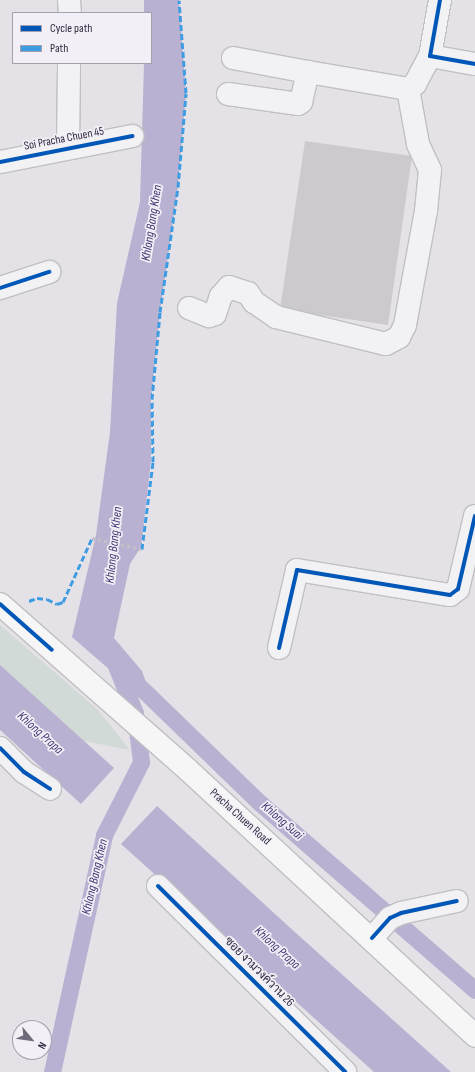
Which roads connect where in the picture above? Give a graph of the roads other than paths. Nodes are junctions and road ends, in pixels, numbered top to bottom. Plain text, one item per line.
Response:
1 (69, 0) edge
2 (440, 0) edge
3 (70, 12) edge
4 (430, 56) junction
5 (233, 58) dead end
6 (69, 64) edge
7 (475, 64) edge
8 (308, 72) junction
9 (408, 89) junction
10 (228, 94) dead end
11 (132, 136) dead end
12 (68, 148) junction
13 (0, 162) edge
14 (49, 272) dead end
15 (0, 288) edge
16 (189, 308) dead end
17 (475, 516) edge
18 (472, 545) edge
19 (0, 604) edge
20 (279, 648) dead end
21 (0, 748) edge
22 (50, 789) dead end
23 (158, 886) dead end
24 (457, 901) dead end
25 (372, 938) junction
26 (475, 1036) edge
27 (345, 1072) edge

1 - 3 street
2 - 4 street
4 - 7 street
4 - 9 street
5 - 8 street
6 - 12 street
8 - 9 street
8 - 10 street
9 - 16 street
11 - 12 street, Soi Pracha Chuen 45
12 - 13 street, Soi Pracha Chuen 45
14 - 15 street
17 - 18 street
18 - 20 street
19 - 25 main road, Pracha Chuen Road
21 - 22 street
23 - 27 street, ซอย งามวงค์วาน 26
24 - 25 street
25 - 26 main road, Pracha Chuen Road

